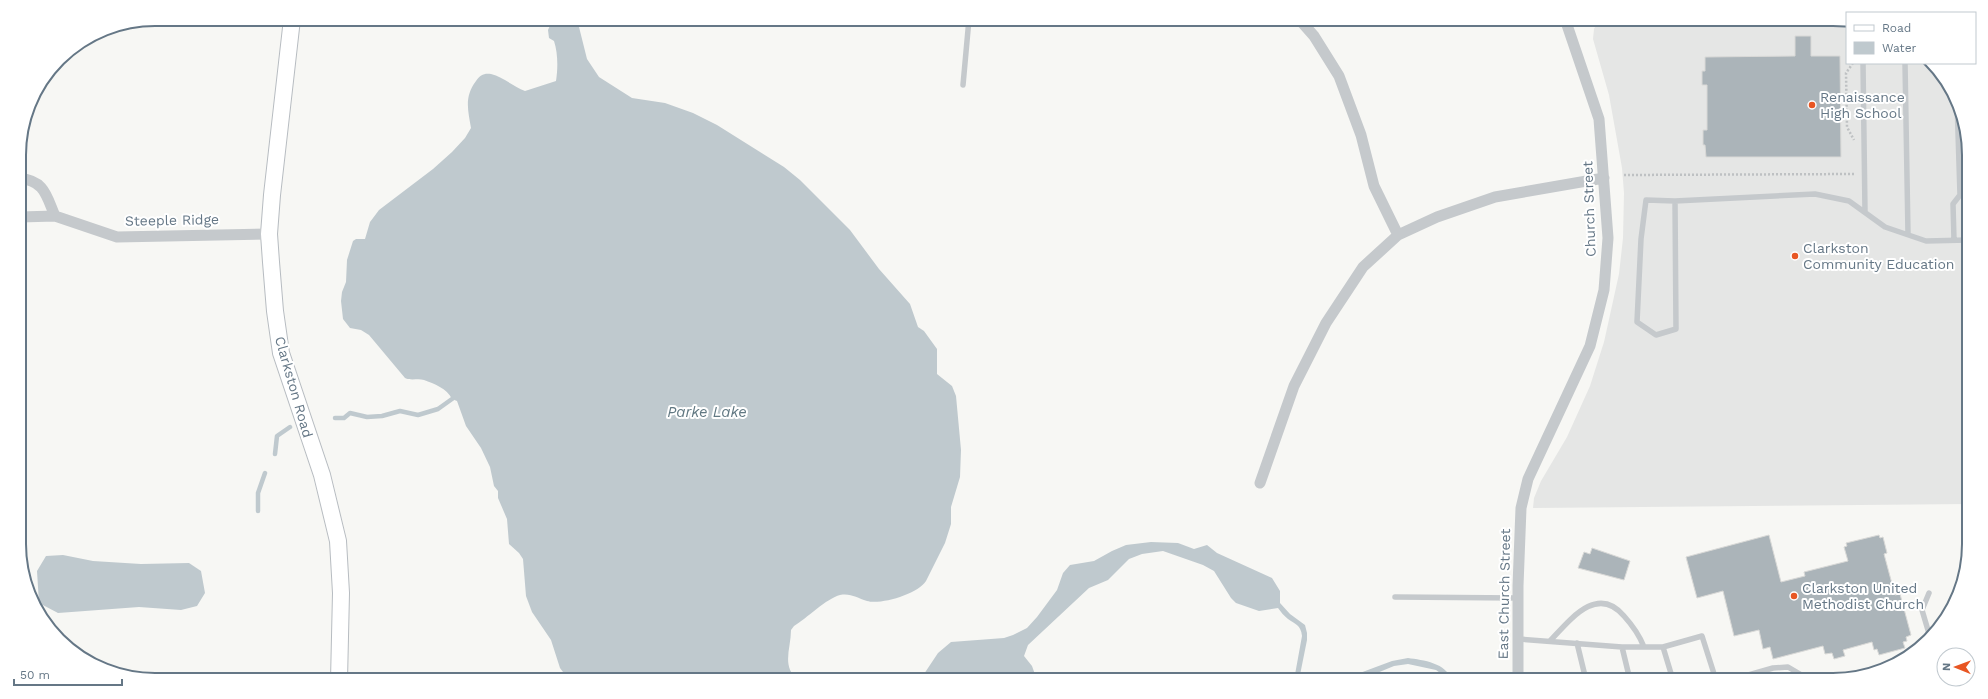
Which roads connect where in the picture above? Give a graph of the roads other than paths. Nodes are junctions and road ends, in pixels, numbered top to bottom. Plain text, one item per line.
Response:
1 (291, 26) edge
2 (968, 26) edge
3 (1305, 26) edge
4 (1567, 26) edge
5 (1863, 64) edge
6 (1905, 64) edge
7 (963, 85) dead end
8 (1958, 121) edge
9 (1604, 178) junction
10 (26, 179) edge
11 (1675, 201) junction
12 (1865, 212) junction
13 (55, 216) junction
14 (26, 217) edge
15 (269, 234) junction
16 (1908, 234) junction
17 (1398, 235) junction
18 (1954, 240) junction
19 (1962, 240) edge
20 (1260, 483) dead end
21 (1521, 508) joint
22 (1929, 593) dead end
23 (1395, 597) dead end
24 (1518, 598) junction
25 (1928, 631) edge
26 (1517, 639) junction
27 (1550, 641) junction
28 (1577, 643) junction
29 (1622, 647) junction
30 (1644, 647) junction
31 (1663, 647) junction
32 (339, 673) edge
33 (1518, 673) edge
34 (1584, 673) edge
35 (1628, 673) edge
36 (1671, 673) edge
37 (1714, 673) edge
38 (1756, 673) edge
39 (1798, 673) edge

1 - 15 street, Clarkston Road
2 - 7 lane
3 - 17 street
4 - 9 street, Church Street
5 - 12 lane
6 - 16 lane
8 - 18 lane
9 - 17 street
9 - 21 street, Church Street
10 - 13 street
11 - 11 lane
11 - 12 lane
12 - 16 lane
13 - 14 street, Steeple Ridge
13 - 15 street, Steeple Ridge
15 - 32 street, Clarkston Road
16 - 18 lane
17 - 20 street
18 - 19 lane
21 - 24 street, East Church Street
22 - 25 lane
23 - 24 lane
24 - 26 street, East Church Street
26 - 27 lane
26 - 33 street, East Church Street
27 - 28 lane
27 - 30 lane
28 - 29 lane
28 - 34 lane
29 - 30 lane
29 - 35 lane
30 - 31 lane
31 - 36 lane
31 - 37 lane
38 - 39 lane

